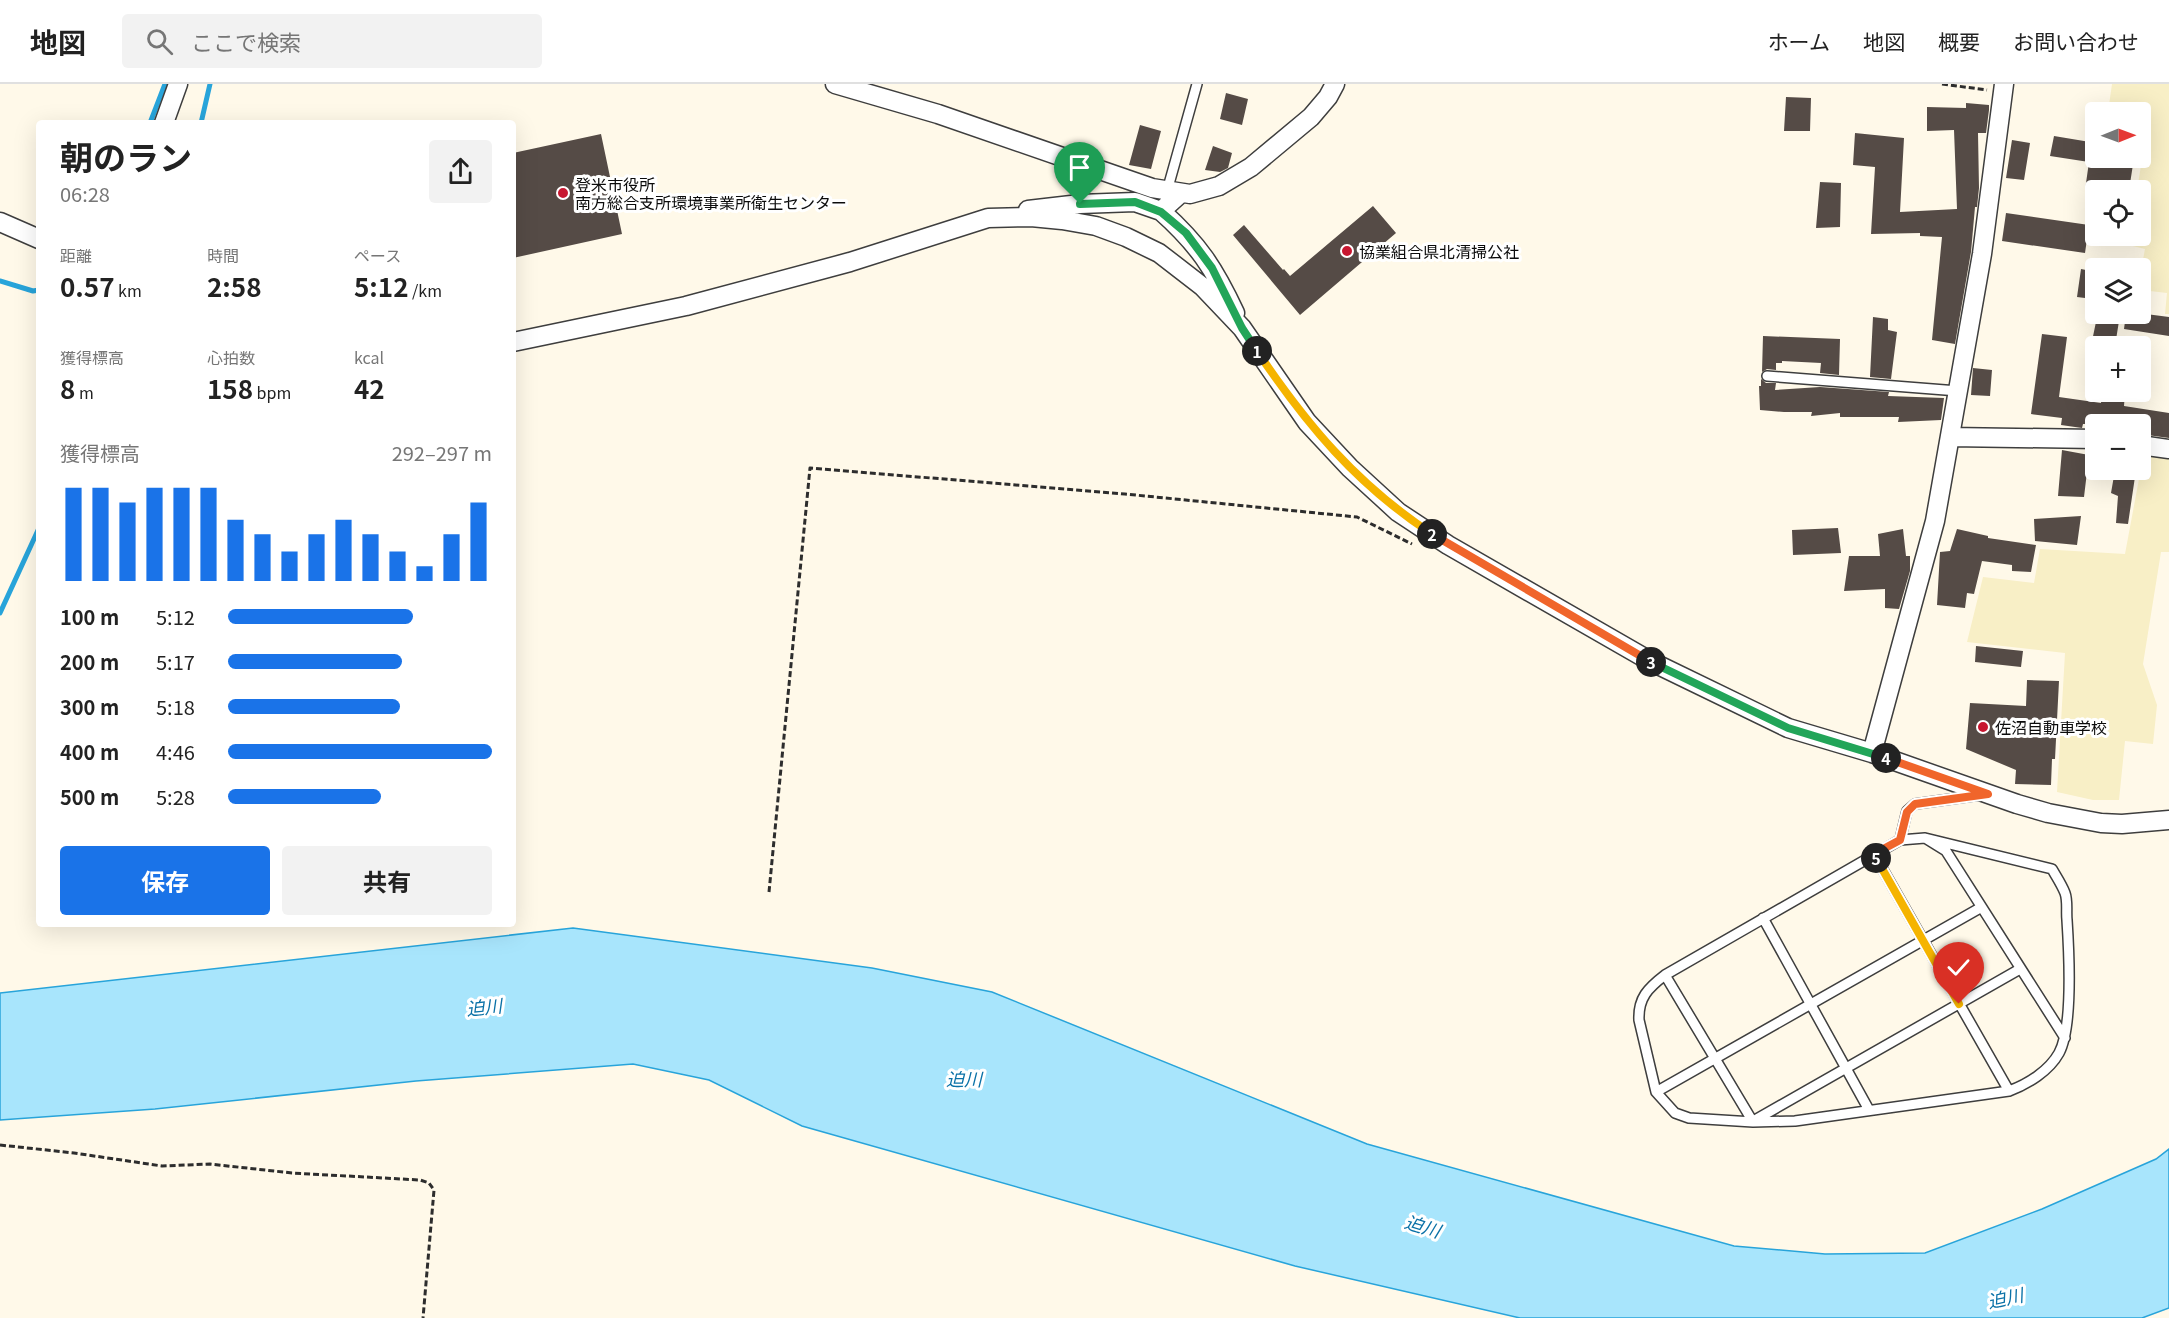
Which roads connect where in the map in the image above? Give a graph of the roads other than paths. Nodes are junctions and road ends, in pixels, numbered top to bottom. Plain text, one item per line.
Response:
1 (178, 84) edge
2 (835, 84) edge
3 (1197, 84) edge
4 (1335, 84) edge
5 (2004, 88) edge
6 (165, 120) edge
7 (1174, 192) junction
8 (1161, 212) junction
9 (988, 218) junction
10 (0, 222) edge
11 (36, 238) edge
12 (1242, 328) junction
13 (516, 341) edge
14 (1767, 376) dead end
15 (1958, 392) junction
16 (1950, 437) junction
17 (2085, 440) edge
18 (2151, 447) edge
19 (2169, 449) edge
20 (1872, 753) junction
21 (1988, 794) junction
22 (2169, 820) edge
23 (1925, 838) junction
24 (1900, 840) junction
25 (1874, 854) junction
26 (1980, 908) junction
27 (1763, 918) junction
28 (1923, 940) junction
29 (2020, 969) junction
30 (1665, 975) junction
31 (1810, 1004) junction
32 (1959, 1004) junction
33 (2065, 1038) junction
34 (1716, 1058) junction
35 (1846, 1068) junction
36 (2009, 1091) junction
37 (1656, 1092) junction
38 (1869, 1110) junction
39 (1753, 1122) junction

1 - 6 street
2 - 7 street
3 - 7 lane
4 - 7 street
5 - 15 street
7 - 8 street
8 - 9 street
8 - 12 street
9 - 12 street
9 - 13 street
10 - 11 street
12 - 20 street
14 - 15 lane
15 - 16 street
16 - 17 street
16 - 20 street
18 - 19 street
20 - 21 street
21 - 22 street
21 - 24 lane
23 - 24 lane
23 - 26 lane
23 - 33 lane
24 - 25 lane
25 - 27 lane
25 - 28 lane
26 - 28 lane
26 - 29 lane
27 - 30 lane
27 - 31 lane
28 - 31 lane
28 - 32 lane
29 - 32 lane
29 - 33 lane
30 - 34 lane
30 - 37 lane
31 - 34 lane
31 - 35 lane
32 - 35 lane
32 - 36 lane
33 - 36 lane
34 - 37 lane
34 - 39 lane
35 - 38 lane
35 - 39 lane
36 - 38 lane
37 - 39 lane
38 - 39 lane

